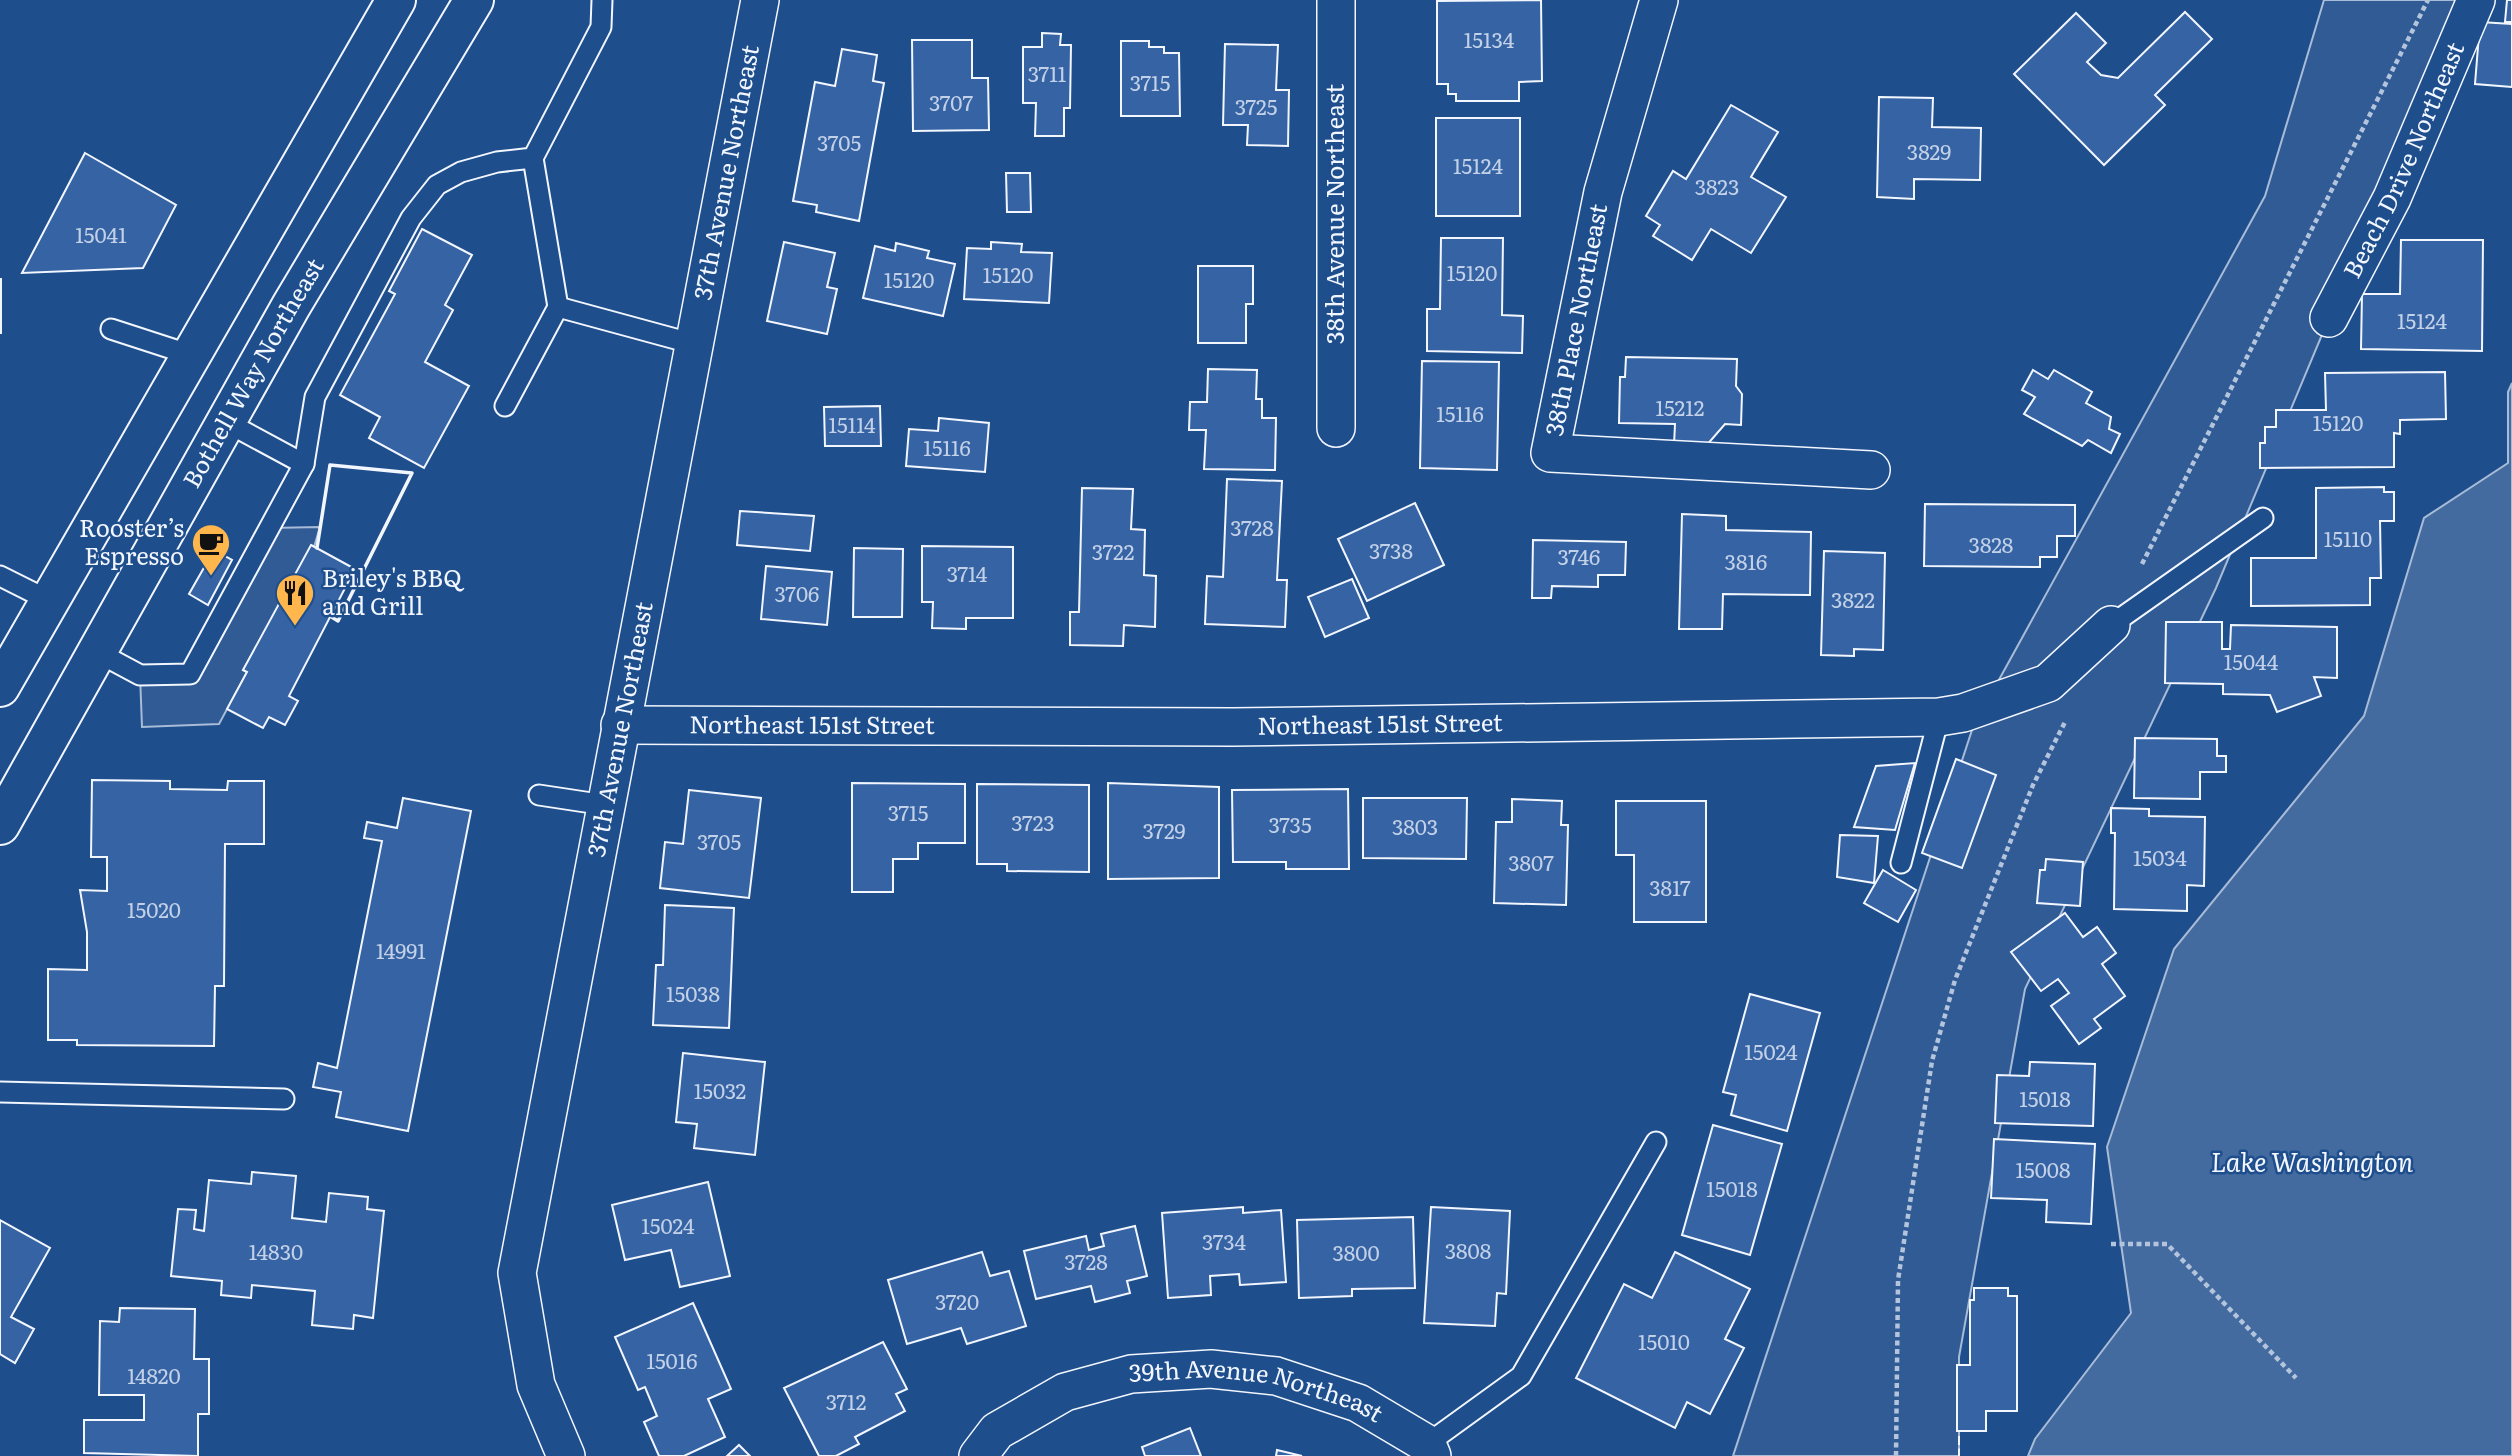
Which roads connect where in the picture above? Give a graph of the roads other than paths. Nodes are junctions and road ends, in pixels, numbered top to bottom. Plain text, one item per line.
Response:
1 (396, 0) edge
2 (474, 0) edge
3 (602, 0) edge
4 (760, 0) edge
5 (1336, 0) edge
6 (1660, 0) edge
7 (2476, 0) edge
8 (533, 158) junction
9 (558, 307) junction
10 (2329, 318) dead end
11 (111, 329) dead end
12 (694, 344) junction
13 (191, 355) junction
14 (505, 406) dead end
15 (226, 422) junction
16 (1336, 428) dead end
17 (304, 464) junction
18 (1871, 470) dead end
19 (2263, 518) dead end
20 (0, 576) edge
21 (50, 601) junction
22 (2111, 625) joint
23 (97, 652) junction
24 (0, 687) edge
25 (1939, 717) junction
26 (620, 725) junction
27 (539, 795) dead end
28 (605, 805) junction
29 (0, 825) edge
30 (1901, 863) dead end
31 (0, 1092) edge
32 (284, 1099) dead end
33 (1656, 1142) dead end
34 (1429, 1450) edge
35 (566, 1456) edge
36 (978, 1456) edge

1 - 13 main road
2 - 15 main road, Bothell Way Northeast
3 - 8 lane
4 - 12 street, 37th Avenue Northeast
5 - 16 street, 38th Avenue Northeast
6 - 18 street, 38th Place Northeast
7 - 10 street, Beach Drive Northeast
8 - 9 lane
8 - 17 lane
9 - 12 lane
9 - 14 lane
11 - 13 lane
12 - 26 street, 37th Avenue Northeast
13 - 21 main road
15 - 17 lane
15 - 23 main road, Bothell Way Northeast
17 - 23 lane
19 - 22 lane
20 - 21 lane
21 - 24 main road
22 - 25 street, Northeast 151st Street
23 - 29 main road, Bothell Way Northeast
25 - 26 street, Northeast 151st Street
25 - 30 lane
26 - 28 street, 37th Avenue Northeast
27 - 28 lane
28 - 35 street, 37th Avenue Northeast
31 - 32 lane
33 - 34 lane
34 - 36 street, 39th Avenue Northeast

